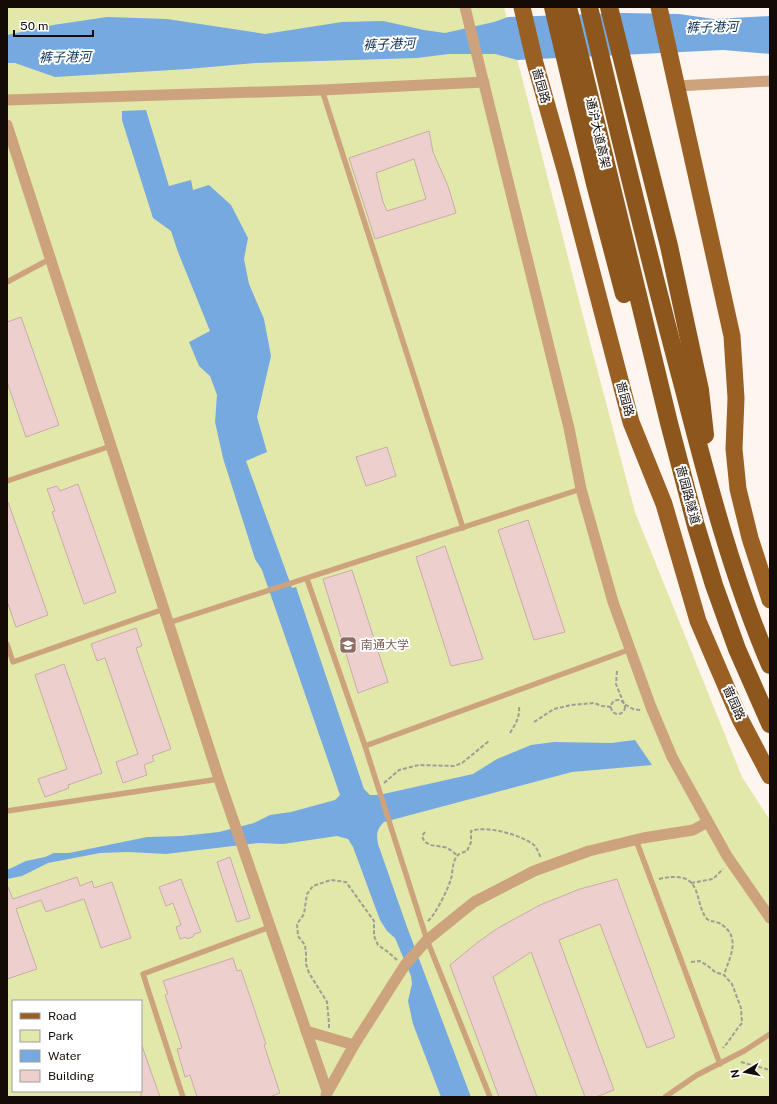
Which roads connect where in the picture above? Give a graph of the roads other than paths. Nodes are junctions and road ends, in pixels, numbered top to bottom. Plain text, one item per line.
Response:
1 (465, 7) edge
2 (589, 7) edge
3 (659, 7) edge
4 (609, 8) edge
5 (561, 9) edge
6 (523, 11) edge
7 (574, 63) junction
8 (770, 81) edge
9 (484, 82) junction
10 (677, 86) junction
11 (322, 90) junction
12 (7, 100) edge
13 (7, 125) edge
14 (648, 256) joint
15 (628, 258) joint
16 (50, 259) junction
17 (7, 282) edge
18 (111, 446) junction
19 (7, 481) edge
20 (581, 489) junction
21 (711, 494) junction
22 (696, 526) junction
23 (463, 528) junction
24 (307, 579) junction
25 (770, 600) edge
26 (164, 609) junction
27 (168, 623) junction
28 (7, 645) edge
29 (630, 649) junction
30 (770, 665) edge
31 (770, 724) edge
32 (365, 746) junction
33 (770, 776) edge
34 (219, 779) junction
35 (7, 811) edge
36 (708, 822) junction
37 (636, 840) junction
38 (770, 918) edge
39 (270, 927) junction
40 (424, 943) junction
41 (306, 1031) junction
42 (770, 1034) edge
43 (354, 1045) junction
44 (720, 1064) junction
45 (326, 1094) edge
46 (182, 1097) edge
47 (490, 1097) edge
48 (665, 1097) edge

1 - 9 street
2 - 14 highway, 通沪大道高架
3 - 10 main road
4 - 21 highway
5 - 7 highway
6 - 33 main road, 啬园路
7 - 15 highway, 通沪大道高架
7 - 22 highway
8 - 10 street
9 - 11 street
9 - 20 street
10 - 25 main road
11 - 12 street
11 - 23 lane
13 - 16 street
14 - 21 highway, 啬园路隧道
15 - 22 highway, 啬园路隧道
16 - 17 lane
16 - 18 street
18 - 19 lane
18 - 26 street
20 - 23 lane
20 - 29 street
21 - 30 highway, 啬园路隧道
22 - 31 highway, 啬园路隧道
23 - 24 lane
24 - 27 lane
24 - 32 lane
26 - 27 street
26 - 28 lane
27 - 34 street
29 - 32 lane
29 - 36 street
32 - 40 lane
34 - 35 lane
34 - 39 street
36 - 37 street
36 - 38 street
37 - 40 street
37 - 44 lane
39 - 41 street
39 - 46 lane
40 - 43 street
40 - 47 lane
41 - 43 street
41 - 45 street
42 - 44 lane
43 - 45 street
44 - 48 lane

